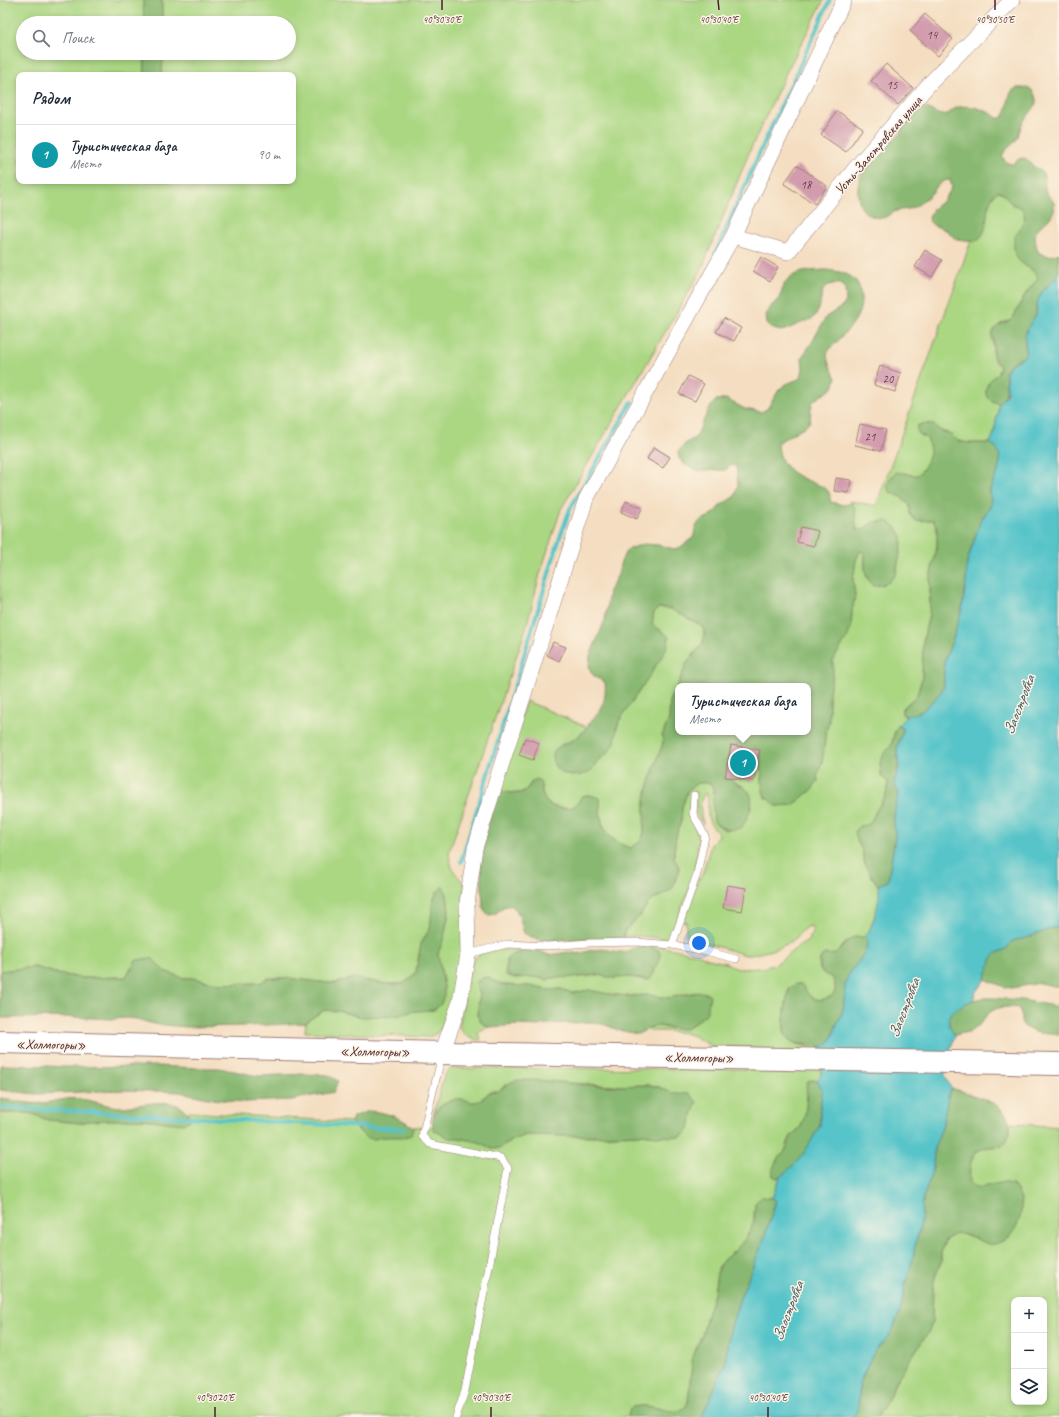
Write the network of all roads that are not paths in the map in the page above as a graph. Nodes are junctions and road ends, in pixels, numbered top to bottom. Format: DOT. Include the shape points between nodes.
graph roads {
  1 [pos="844,0"];
  2 [pos="1012,0"];
  3 [pos="733,236"];
  4 [pos="694,795"];
  5 [pos="672,945"];
  6 [pos="468,954"];
  7 [pos="736,959"];
  8 [pos="0,1042"];
  9 [pos="442,1053"];
  10 [pos="1059,1064"];
  11 [pos="456,1417"];
  1 -- 3 [label="street"];
  2 -- 3 [label="street, Усть-Заостровская улица" via="932,82 858,165 788,252"];
  3 -- 6 [label="street" via="586,499 475,848 467,903"];
  4 -- 5 [label="lane" via="693,814 705,836 697,874"];
  5 -- 6 [label="lane" via="637,942 548,946 507,944"];
  5 -- 7 [label="lane"];
  6 -- 9 [label="street" via="460,1002"];
  8 -- 9 [label="highway, «Холмогоры»"];
  9 -- 10 [label="highway, «Холмогоры»"];
  9 -- 11 [label="lane" via="422,1136 430,1144 501,1158 508,1168 465,1391"];
}
